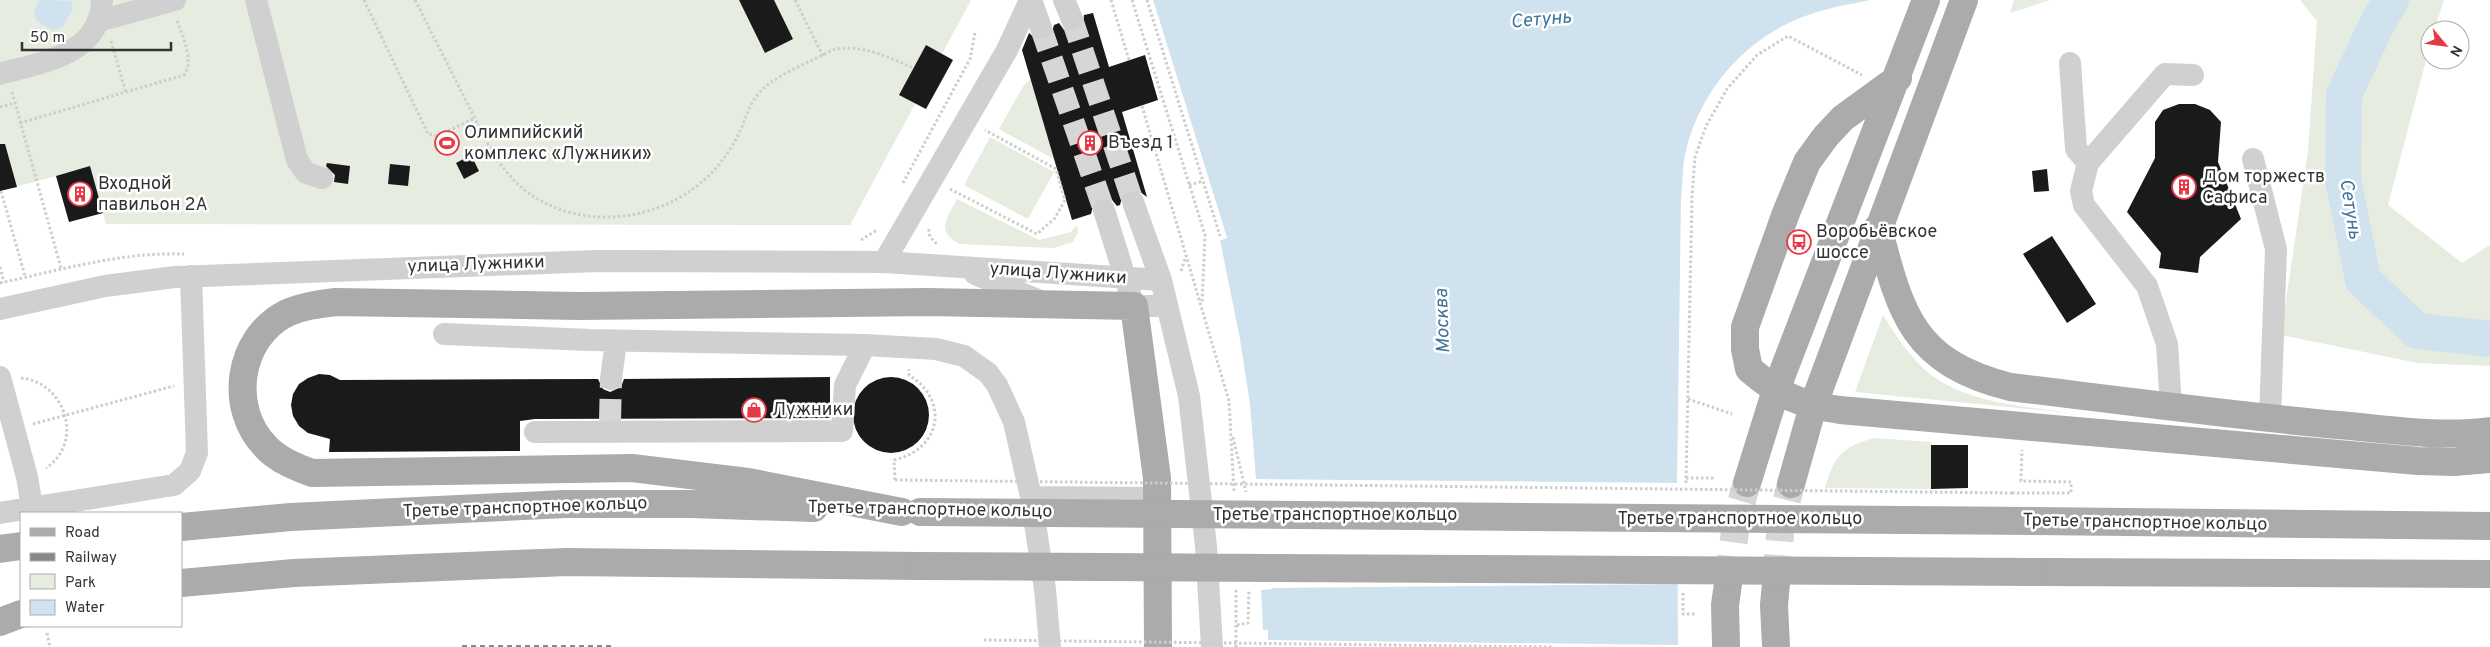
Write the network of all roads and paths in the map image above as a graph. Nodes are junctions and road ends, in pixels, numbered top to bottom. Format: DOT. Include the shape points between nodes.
graph roads {
  1 [pos="174,0"];
  2 [pos="256,0"];
  3 [pos="364,0"];
  4 [pos="416,0"];
  5 [pos="795,0"];
  6 [pos="1030,0"];
  7 [pos="1111,0"];
  8 [pos="1132,0"];
  9 [pos="1147,0"];
  10 [pos="1926,0"];
  11 [pos="1960,10"];
  12 [pos="102,13"];
  13 [pos="1041,28"];
  14 [pos="975,33"];
  15 [pos="823,56"];
  16 [pos="1129,60"];
  17 [pos="2070,63"];
  18 [pos="913,68"];
  19 [pos="1858,73"];
  20 [pos="0,74"];
  21 [pos="2193,75"];
  22 [pos="1898,78"];
  23 [pos="126,93"];
  24 [pos="1142,106"];
  25 [pos="0,107"];
  26 [pos="475,118"];
  27 [pos="20,123"];
  28 [pos="982,128"];
  29 [pos="2253,159"];
  30 [pos="2088,163"];
  31 [pos="322,178"];
  32 [pos="1203,181"];
  33 [pos="1189,185"];
  34 [pos="901,186"];
  35 [pos="950,189"];
  36 [pos="1,191"];
  37 [pos="1133,202"];
  38 [pos="1104,210"];
  39 [pos="880,225"];
  40 [pos="1878,227"];
  41 [pos="1220,236"];
  42 [pos="855,242"];
  43 [pos="187,254"];
  44 [pos="884,262"];
  45 [pos="956,266"];
  46 [pos="0,267"];
  47 [pos="60,268"];
  48 [pos="25,276"];
  49 [pos="190,276"];
  50 [pos="1124,278"];
  51 [pos="1161,280"];
  52 [pos="2,282"];
  53 [pos="1050,305"];
  54 [pos="1134,306"];
  55 [pos="1167,306"];
  56 [pos="1202,307"];
  57 [pos="0,309"];
  58 [pos="444,334"];
  59 [pos="616,341"];
  60 [pos="865,345"];
  61 [pos="909,375"];
  62 [pos="0,379"];
  63 [pos="611,379"];
  64 [pos="194,380"];
  65 [pos="1776,390"];
  66 [pos="1688,399"];
  67 [pos="1813,406"];
  68 [pos="2171,407"];
  69 [pos="1732,414"];
  70 [pos="66,415"];
  71 [pos="2270,418"];
  72 [pos="14,429"];
  73 [pos="2490,431"];
  74 [pos="535,432"];
  75 [pos="2022,443"];
  76 [pos="2490,459"];
  77 [pos="27,477"];
  78 [pos="1686,478"];
  79 [pos="1714,478"];
  80 [pos="1686,483"];
  81 [pos="1747,483"];
  82 [pos="1791,484"];
  83 [pos="1031,497"];
  84 [pos="1158,498"];
  85 [pos="1234,498"];
  86 [pos="32,511"];
  87 [pos="902,512"];
  88 [pos="0,513"];
  89 [pos="2490,526"];
  90 [pos="182,527"];
  91 [pos="20,546"];
  92 [pos="0,549"];
  93 [pos="2490,574"];
  94 [pos="182,583"];
  95 [pos="1684,584"];
  96 [pos="1236,588"];
  97 [pos="1726,594"];
  98 [pos="1775,594"];
  99 [pos="20,606"];
  100 [pos="1249,609"];
  101 [pos="0,610"];
  102 [pos="20,614"];
  103 [pos="1696,614"];
  104 [pos="0,622"];
  105 [pos="1237,625"];
  106 [pos="47,633"];
  107 [pos="984,640"];
  108 [pos="1726,645"];
  109 [pos="1776,646"];
  110 [pos="50,647"];
  111 [pos="1050,647"];
  112 [pos="1158,647"];
  113 [pos="1212,647"];
  114 [pos="1236,647"];
  115 [pos="1552,647"];
  1 -- 12 [label="street"];
  1 -- 23 [label="path" via="189,61 187,71 179,78"];
  2 -- 31 [label="street" via="297,160 306,173"];
  3 -- 26 [label="path" via="428,134 437,136"];
  4 -- 26 [label="path"];
  5 -- 15 [label="path"];
  6 -- 13 [label="street"];
  6 -- 44 [label="street" via="1007,50"];
  7 -- 16 [label="path"];
  8 -- 33 [label="path"];
  9 -- 32 [label="path"];
  10 -- 22 [label="main road"];
  11 -- 40 [label="main road"];
  12 -- 20 [label="street" via="82,45 65,56"];
  12 -- 23 [label="path"];
  14 -- 34 [label="path" via="970,59"];
  15 -- 18 [label="path" via="851,48 882,55"];
  15 -- 26 [label="path" via="764,88 754,100 727,154 699,184 668,204 629,216 583,215 566,212 538,200 520,187 502,167"];
  17 -- 30 [label="street" via="2076,149"];
  19 -- 66 [label="path" via="1788,36 1758,55 1745,69 1727,89 1706,126 1695,157 1692,197"];
  21 -- 30 [label="street" via="2165,74"];
  22 -- 65 [label="main road"];
  22 -- 65 [label="main road" via="1843,118 1826,136 1807,162 1786,213 1745,327 1749,369"];
  23 -- 27 [label="path"];
  24 -- 56 [label="path"];
  25 -- 27 [label="path" via="15,103"];
  27 -- 47 [label="path"];
  28 -- 35 [label="path" via="1056,169 1065,200 1055,218 1038,234"];
  29 -- 71 [label="street" via="2276,249"];
  30 -- 68 [label="street" via="2081,191 2084,205 2147,286 2167,344"];
  32 -- 33 [label="path"];
  32 -- 41 [label="path"];
  33 -- 56 [label="path" via="1205,235"];
  36 -- 48 [label="path"];
  37 -- 51 [label="street"];
  38 -- 50 [label="street"];
  39 -- 42 [label="path" via="868,237"];
  40 -- 67 [label="main road"];
  40 -- 68 [label="main road" via="1900,304 1937,356 1956,368 2010,387"];
  43 -- 47 [label="path" via="135,256"];
  44 -- 45 [label="street, улица Лужники"];
  44 -- 49 [label="street, улица Лужники" via="597,261"];
  45 -- 50 [label="street, улица Лужники"];
  45 -- 53 [label="street, улица Лужники"];
  46 -- 52 [label="path"];
  47 -- 48 [label="path"];
  48 -- 52 [label="path"];
  49 -- 57 [label="street, улица Лужники" via="105,286"];
  49 -- 64 [label="street"];
  50 -- 51 [label="street, улица Лужники"];
  50 -- 54 [label="street"];
  51 -- 55 [label="street"];
  53 -- 54 [label="main road"];
  53 -- 87 [label="main road" via="928,302 580,306 336,302 286,314 265,330 249,355 241,386 246,417 252,431 279,458 312,473 632,468 748,482"];
  54 -- 55 [label="street"];
  54 -- 84 [label="main road"];
  55 -- 113 [label="street" via="1189,396 1206,546"];
  56 -- 85 [label="path" via="1229,401"];
  58 -- 59 [label="street"];
  59 -- 60 [label="street"];
  59 -- 63 [label="street"];
  60 -- 74 [label="street" via="845,385 842,431 610,426"];
  60 -- 83 [label="street" via="951,351 988,373 1014,422"];
  61 -- 75 [label="path, bridge" via="930,395 935,408 935,423 921,448 894,460 896,480 2071,493 2072,482 2021,481"];
  62 -- 70 [label="path" via="38,382 53,393"];
  62 -- 72 [label="street"];
  64 -- 70 [label="path"];
  64 -- 86 [label="street" via="197,453 194,464 183,479 174,485"];
  65 -- 67 [label="main road"];
  65 -- 81 [label="main road"];
  66 -- 69 [label="path"];
  66 -- 78 [label="path"];
  67 -- 76 [label="main road" via="2418,461"];
  67 -- 82 [label="main road"];
  68 -- 71 [label="main road"];
  70 -- 72 [label="path"];
  70 -- 77 [label="path" via="66,437 58,457 39,473"];
  71 -- 73 [label="main road" via="2422,432"];
  72 -- 77 [label="street"];
  77 -- 86 [label="street"];
  78 -- 79 [label="path"];
  78 -- 80 [label="path"];
  83 -- 84 [label="street"];
  83 -- 111 [label="street"];
  84 -- 112 [label="main road"];
  86 -- 88 [label="street"];
  87 -- 89 [label="main road, Третье транспортное кольцо, bridge"];
  87 -- 90 [label="main road, Третье транспортное кольцо" via="691,504 566,504 291,517"];
  91 -- 92 [label="main road"];
  93 -- 94 [label="main road, bridge" via="567,562 294,573"];
  95 -- 103 [label="path" via="1683,614"];
  96 -- 105 [label="path"];
  97 -- 108 [label="main road"];
  98 -- 109 [label="main road"];
  99 -- 101 [label="main road"];
  100 -- 105 [label="path" via="1248,623"];
  102 -- 104 [label="main road"];
  105 -- 114 [label="path"];
  106 -- 110 [label="path"];
  107 -- 115 [label="path, bridge"];
}
